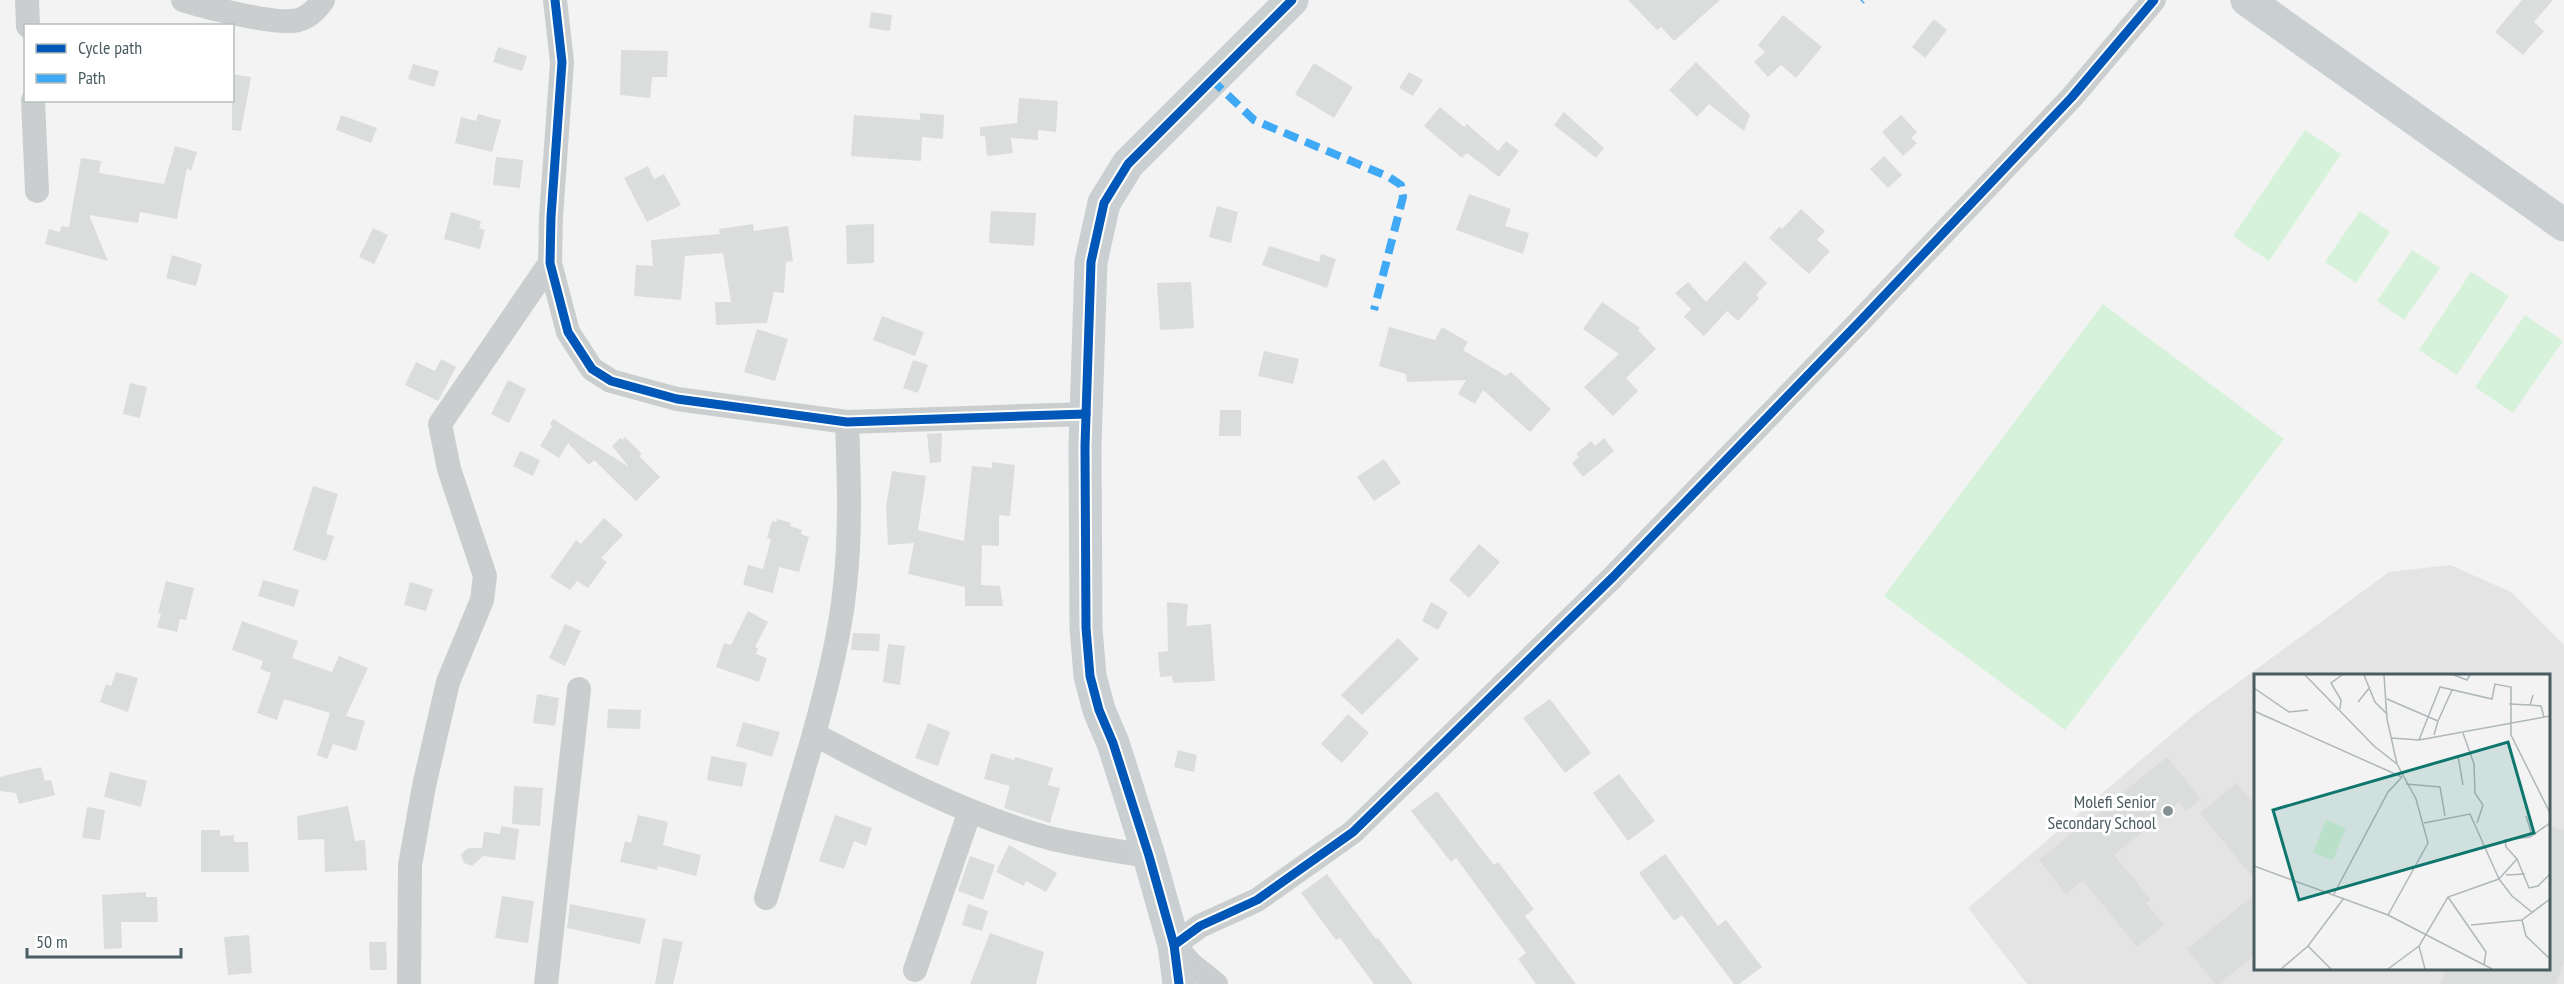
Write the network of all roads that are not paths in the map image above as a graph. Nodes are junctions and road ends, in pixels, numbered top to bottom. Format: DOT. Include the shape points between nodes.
graph roads {
  1 [pos="27,0"];
  2 [pos="183,0"];
  3 [pos="323,0"];
  4 [pos="555,0"];
  5 [pos="1292,0"];
  6 [pos="2154,0"];
  7 [pos="2247,0"];
  8 [pos="28,24"];
  9 [pos="33,102"];
  10 [pos="37,191"];
  11 [pos="2564,225"];
  12 [pos="550,263"];
  13 [pos="1086,414"];
  14 [pos="847,422"];
  15 [pos="579,689"];
  16 [pos="814,734"];
  17 [pos="970,811"];
  18 [pos="1149,856"];
  19 [pos="766,898"];
  20 [pos="1174,945"];
  21 [pos="915,970"];
  22 [pos="409,984"];
  23 [pos="546,984"];
  24 [pos="1179,984"];
  25 [pos="1216,984"];
  1 -- 8 [label="street"];
  2 -- 3 [label="street" via="269,20 297,21 317,10"];
  4 -- 12 [label="street" via="562,62"];
  5 -- 13 [label="street" via="1128,164 1104,203 1091,262"];
  6 -- 20 [label="street" via="2072,97 1861,320 1612,578 1353,832 1257,900 1200,926"];
  7 -- 11 [label="street"];
  9 -- 10 [label="street"];
  12 -- 14 [label="street" via="568,332 592,369 611,381 677,399"];
  12 -- 22 [label="street" via="440,424 449,469 485,576 482,600 448,682 424,786 410,865"];
  13 -- 14 [label="street"];
  13 -- 18 [label="street" via="1086,627 1090,676"];
  14 -- 16 [label="street" via="849,544 845,588"];
  15 -- 23 [label="street"];
  16 -- 17 [label="street"];
  16 -- 19 [label="street"];
  17 -- 18 [label="street" via="1049,837"];
  17 -- 21 [label="street"];
  18 -- 20 [label="street"];
  20 -- 24 [label="street"];
  20 -- 25 [label="street"];
}
